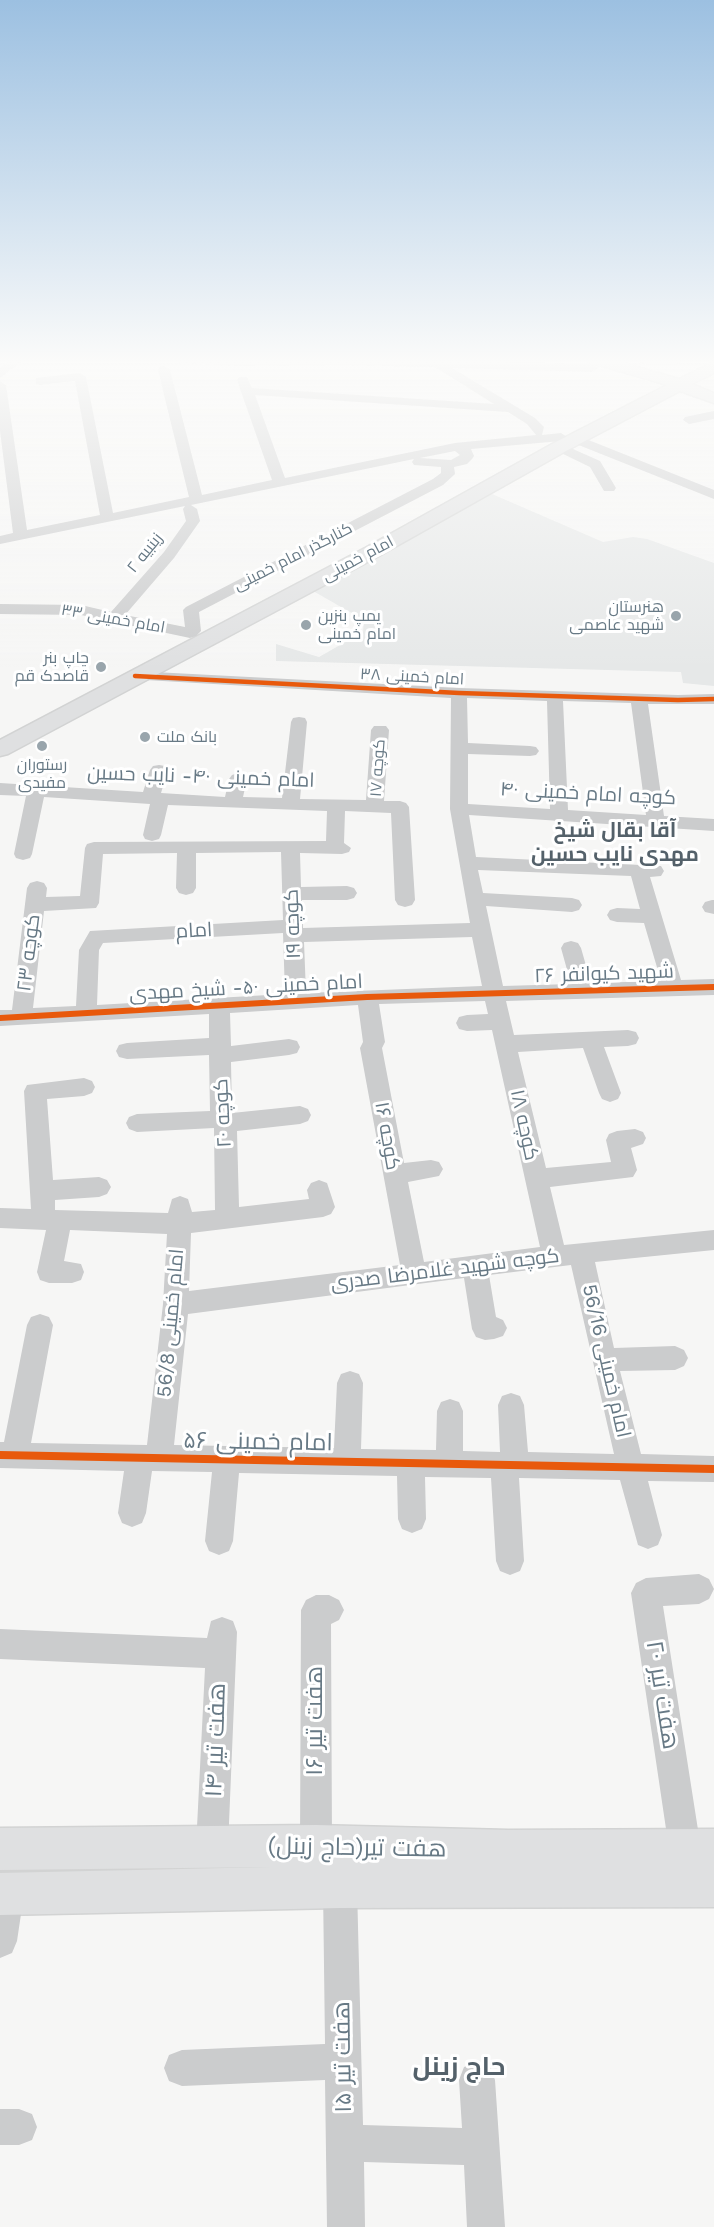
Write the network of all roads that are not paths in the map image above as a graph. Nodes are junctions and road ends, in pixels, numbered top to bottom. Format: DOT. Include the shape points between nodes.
graph roads {
  1 [pos="11,463"];
  2 [pos="97,463"];
  3 [pos="184,463"];
  4 [pos="273,463"];
  5 [pos="373,463"];
  6 [pos="452,463"];
  7 [pos="513,463"];
  8 [pos="519,463"];
  9 [pos="593,463"];
  10 [pos="623,463"];
  11 [pos="447,464"];
  12 [pos="279,481"];
  13 [pos="609,488"];
  14 [pos="713,494"];
  15 [pos="193,504"];
  16 [pos="107,517"];
  17 [pos="21,536"];
  18 [pos="0,540"];
  19 [pos="0,549"];
  20 [pos="0,609"];
  21 [pos="191,610"];
  22 [pos="116,616"];
  23 [pos="161,626"];
  24 [pos="192,632"];
  25 [pos="135,676"];
  26 [pos="337,686"];
  27 [pos="459,693"];
  28 [pos="555,697"];
  29 [pos="639,699"];
  30 [pos="714,699"];
  31 [pos="333,706"];
  32 [pos="299,722"];
  33 [pos="380,730"];
  34 [pos="0,732"];
  35 [pos="0,748"];
  36 [pos="459,748"];
  37 [pos="530,751"];
  38 [pos="159,770"];
  39 [pos="238,778"];
  40 [pos="0,789"];
  41 [pos="36,792"];
  42 [pos="155,799"];
  43 [pos="233,803"];
  44 [pos="290,804"];
  45 [pos="336,805"];
  46 [pos="375,806"];
  47 [pos="459,809"];
  48 [pos="559,815"];
  49 [pos="656,820"];
  50 [pos="714,825"];
  51 [pos="74,845"];
  52 [pos="290,846"];
  53 [pos="188,847"];
  54 [pos="94,848"];
  55 [pos="156,849"];
  56 [pos="23,854"];
  57 [pos="467,863"];
  58 [pos="186,888"];
  59 [pos="347,893"];
  60 [pos="291,894"];
  61 [pos="474,899"];
  62 [pos="405,900"];
  63 [pos="572,905"];
  64 [pos="617,915"];
  65 [pos="651,916"];
  66 [pos="481,930"];
  67 [pos="292,931"];
  68 [pos="571,948"];
  69 [pos="714,987"];
  70 [pos="673,988"];
  71 [pos="583,991"];
  72 [pos="494,994"];
  73 [pos="367,997"];
  74 [pos="296,1001"];
  75 [pos="219,1005"];
  76 [pos="86,1014"];
  77 [pos="0,1018"];
  78 [pos="21,1018"];
  79 [pos="467,1023"];
  80 [pos="503,1033"];
  81 [pos="627,1038"];
  82 [pos="591,1040"];
  83 [pos="289,1047"];
  84 [pos="220,1050"];
  85 [pos="127,1051"];
  86 [pos="84,1087"];
  87 [pos="610,1093"];
  88 [pos="300,1115"];
  89 [pos="223,1121"];
  90 [pos="137,1123"];
  91 [pos="635,1138"];
  92 [pos="431,1169"];
  93 [pos="394,1174"];
  94 [pos="535,1179"];
  95 [pos="99,1186"];
  96 [pos="319,1190"];
  97 [pos="42,1191"];
  98 [pos="179,1215"];
  99 [pos="0,1218"];
  100 [pos="52,1219"];
  101 [pos="226,1220"];
  102 [pos="714,1240"];
  103 [pos="581,1254"];
  104 [pos="554,1256"];
  105 [pos="475,1266"];
  106 [pos="72,1272"];
  107 [pos="414,1274"];
  108 [pos="176,1304"];
  109 [pos="40,1325"];
  110 [pos="494,1328"];
  111 [pos="675,1358"];
  112 [pos="604,1360"];
  113 [pos="350,1383"];
  114 [pos="511,1405"];
  115 [pos="450,1411"];
  116 [pos="7,1455"];
  117 [pos="150,1458"];
  118 [pos="227,1459"];
  119 [pos="347,1462"];
  120 [pos="411,1464"];
  121 [pos="449,1464"];
  122 [pos="510,1465"];
  123 [pos="632,1468"];
  124 [pos="714,1469"];
  125 [pos="132,1513"];
  126 [pos="412,1519"];
  127 [pos="648,1534"];
  128 [pos="219,1541"];
  129 [pos="510,1561"];
  130 [pos="699,1589"];
  131 [pos="329,1610"];
  132 [pos="0,1644"];
  133 [pos="316,1846"];
  134 [pos="212,1847"];
  135 [pos="0,1849"];
  136 [pos="699,1850"];
  137 [pos="714,1886"];
  138 [pos="340,1887"];
  139 [pos="3,1894"];
  140 [pos="0,1941"];
  141 [pos="344,2061"];
  142 [pos="182,2068"];
  143 [pos="477,2080"];
  144 [pos="345,2143"];
  145 [pos="480,2147"];
  146 [pos="346,2227"];
  147 [pos="486,2227"];
  1 -- 17 [label="street"];
  2 -- 16 [label="street"];
  3 -- 15 [label="street"];
  4 -- 12 [label="street"];
  5 -- 12 [label="street"];
  6 -- 11 [label="street"];
  7 -- 24 [label="main road, امام خمینی"];
  8 -- 25 [label="main road, امام خمینی" via="372,552"];
  9 -- 13 [label="street"];
  10 -- 14 [label="street"];
  11 -- 15 [label="street" via="410,463"];
  11 -- 21 [label="street, کنارگذر امام خمینی" via="448,474 438,482"];
  12 -- 15 [label="street"];
  15 -- 16 [label="street"];
  15 -- 19 [label="street"];
  15 -- 22 [label="street, زینبیه ۲" via="193,521"];
  16 -- 17 [label="street"];
  17 -- 18 [label="street"];
  20 -- 22 [label="street, امام خمینی ۳۳" via="65,608"];
  21 -- 23 [label="street, کنارگذر امام خمینی"];
  21 -- 24 [label="street"];
  22 -- 23 [label="street, امام خمینی ۳۳"];
  23 -- 24 [label="street, امام خمینی ۳۳"];
  24 -- 34 [label="main road, امام خمینی"];
  25 -- 26 [label="street, امام خمینی ۳۸"];
  25 -- 35 [label="main road, امام خمینی"];
  26 -- 27 [label="street, امام خمینی ۳۸"];
  26 -- 31 [label="street"];
  27 -- 28 [label="street, امام خمینی ۳۸"];
  27 -- 36 [label="street"];
  28 -- 29 [label="street, امام خمینی ۳۸"];
  28 -- 48 [label="street"];
  29 -- 30 [label="street, امام خمینی ۳۸" via="689,706"];
  29 -- 49 [label="street"];
  32 -- 44 [label="street"];
  33 -- 46 [label="street, کوچه ۱۷"];
  36 -- 37 [label="street"];
  36 -- 47 [label="street, کوچه ۱۸"];
  38 -- 42 [label="street"];
  39 -- 43 [label="street"];
  40 -- 41 [label="street, امام خمینی ۴۰- نایب حسین"];
  41 -- 42 [label="street, امام خمینی ۴۰- نایب حسین"];
  41 -- 56 [label="street"];
  42 -- 43 [label="street, امام خمینی ۴۰- نایب حسین"];
  42 -- 55 [label="street"];
  43 -- 44 [label="street, امام خمینی ۴۰- نایب حسین"];
  44 -- 45 [label="street, امام خمینی ۴۰- نایب حسین"];
  45 -- 46 [label="street, امام خمینی ۴۰- نایب حسین"];
  45 -- 52 [label="street" via="338,848"];
  46 -- 62 [label="street, امام خمینی ۴۰- نایب حسین" via="400,807"];
  47 -- 48 [label="street, کوچه امام خمینی ۴۰" via="518,818"];
  47 -- 57 [label="street, کوچه ۱۸"];
  48 -- 49 [label="street, کوچه امام خمینی ۴۰"];
  49 -- 50 [label="street, کوچه امام خمینی ۴۰"];
  51 -- 54 [label="street" via="94,844"];
  52 -- 53 [label="street"];
  52 -- 60 [label="street, کوچه ۱۹"];
  53 -- 55 [label="street"];
  53 -- 58 [label="street"];
  54 -- 55 [label="street"];
  54 -- 78 [label="street, کوچه ۲۳" via="89,903 36,896"];
  57 -- 61 [label="street, کوچه ۱۸"];
  57 -- 65 [label="street" via="646,871"];
  59 -- 60 [label="street"];
  60 -- 67 [label="street, کوچه ۱۹"];
  61 -- 63 [label="street"];
  61 -- 66 [label="street, کوچه ۱۸"];
  64 -- 65 [label="street"];
  65 -- 70 [label="street"];
  66 -- 67 [label="street, امام"];
  66 -- 72 [label="street, کوچه ۱۸"];
  67 -- 74 [label="street, کوچه ۱۹"];
  67 -- 76 [label="street, امام" via="149,925 97,936 89,950"];
  68 -- 71 [label="street"];
  69 -- 70 [label="street, شهید کیوانفر ۲۶"];
  70 -- 71 [label="street, شهید کیوانفر ۲۶"];
  71 -- 72 [label="street, شهید کیوانفر ۲۶"];
  72 -- 73 [label="street, امام خمینی ۵۰- شیخ مهدی"];
  72 -- 80 [label="street, کوچه ۱۸"];
  73 -- 74 [label="street, امام خمینی ۵۰- شیخ مهدی"];
  73 -- 93 [label="street, کوچه ۱۶" via="374,1042 371,1048"];
  74 -- 75 [label="street, امام خمینی ۵۰- شیخ مهدی"];
  75 -- 76 [label="street, امام خمینی ۵۰- شیخ مهدی"];
  75 -- 84 [label="street, کوچه ۲۰"];
  76 -- 78 [label="street, امام خمینی ۵۰- شیخ مهدی"];
  77 -- 78 [label="street, امام خمینی ۵۰- شیخ مهدی"];
  79 -- 80 [label="street"];
  80 -- 82 [label="street"];
  80 -- 94 [label="street, کوچه ۱۸"];
  81 -- 82 [label="street"];
  82 -- 87 [label="street"];
  83 -- 84 [label="street"];
  84 -- 85 [label="street"];
  84 -- 89 [label="street, کوچه ۲۰"];
  86 -- 97 [label="street" via="34,1091"];
  88 -- 89 [label="street"];
  89 -- 90 [label="street"];
  89 -- 101 [label="street, کوچه ۲۰"];
  91 -- 94 [label="street" via="617,1140 626,1170"];
  92 -- 93 [label="street"];
  93 -- 107 [label="street, کوچه ۱۶"];
  94 -- 104 [label="street, کوچه ۱۸"];
  95 -- 97 [label="street"];
  96 -- 101 [label="street" via="323,1207"];
  97 -- 100 [label="street"];
  98 -- 100 [label="street"];
  98 -- 101 [label="street"];
  98 -- 108 [label="street, امام خمینی 56/8"];
  99 -- 100 [label="street"];
  100 -- 106 [label="street" via="49,1272"];
  102 -- 103 [label="street, کوچه شهید غلامرضا صدری"];
  103 -- 104 [label="street, کوچه شهید غلامرضا صدری"];
  103 -- 112 [label="street, امام خمینی 56/16"];
  104 -- 105 [label="street, کوچه شهید غلامرضا صدری"];
  105 -- 107 [label="street, کوچه شهید غلامرضا صدری"];
  105 -- 110 [label="street" via="485,1329"];
  107 -- 108 [label="street, کوچه شهید غلامرضا صدری"];
  108 -- 117 [label="street, امام خمینی 56/8"];
  109 -- 116 [label="street"];
  111 -- 112 [label="street"];
  112 -- 123 [label="street, امام خمینی 56/16"];
  113 -- 119 [label="street"];
  114 -- 122 [label="street"];
  115 -- 121 [label="street"];
  116 -- 117 [label="street, امام خمینی ۵۶"];
  117 -- 118 [label="street, امام خمینی ۵۶"];
  117 -- 125 [label="street, امام خمینی 56/8"];
  118 -- 119 [label="street, امام خمینی ۵۶"];
  118 -- 128 [label="street"];
  119 -- 120 [label="street, امام خمینی ۵۶"];
  120 -- 121 [label="street, امام خمینی ۵۶"];
  120 -- 126 [label="street"];
  121 -- 122 [label="street, امام خمینی ۵۶"];
  122 -- 123 [label="street, امام خمینی ۵۶"];
  122 -- 129 [label="street"];
  123 -- 124 [label="street, امام خمینی ۵۶"];
  123 -- 127 [label="street, امام خمینی 56/16"];
  130 -- 136 [label="street, هفت تیر ۲۰" via="646,1593"];
  131 -- 133 [label="street, هفت تیر ۱۶" via="316,1610"];
  132 -- 134 [label="street, هفت تیر ۱۴" via="104,1647 220,1643"];
  133 -- 134 [label="main road, هفت تیر(حاج زینل)"];
  133 -- 136 [label="main road, هفت تیر(حاج زینل)"];
  134 -- 135 [label="main road, هفت تیر(حاج زینل)"];
  137 -- 138 [label="main road, هفت تیر(حاج زینل)"];
  138 -- 139 [label="main road, هفت تیر(حاج زینل)"];
  138 -- 141 [label="street, هفت تیر ۱۵"];
  139 -- 140 [label="street"];
  141 -- 142 [label="street"];
  141 -- 144 [label="street, هفت تیر ۱۵"];
  143 -- 145 [label="street"];
  144 -- 145 [label="street"];
  144 -- 146 [label="street, هفت تیر ۱۵"];
  145 -- 147 [label="street"];
}
